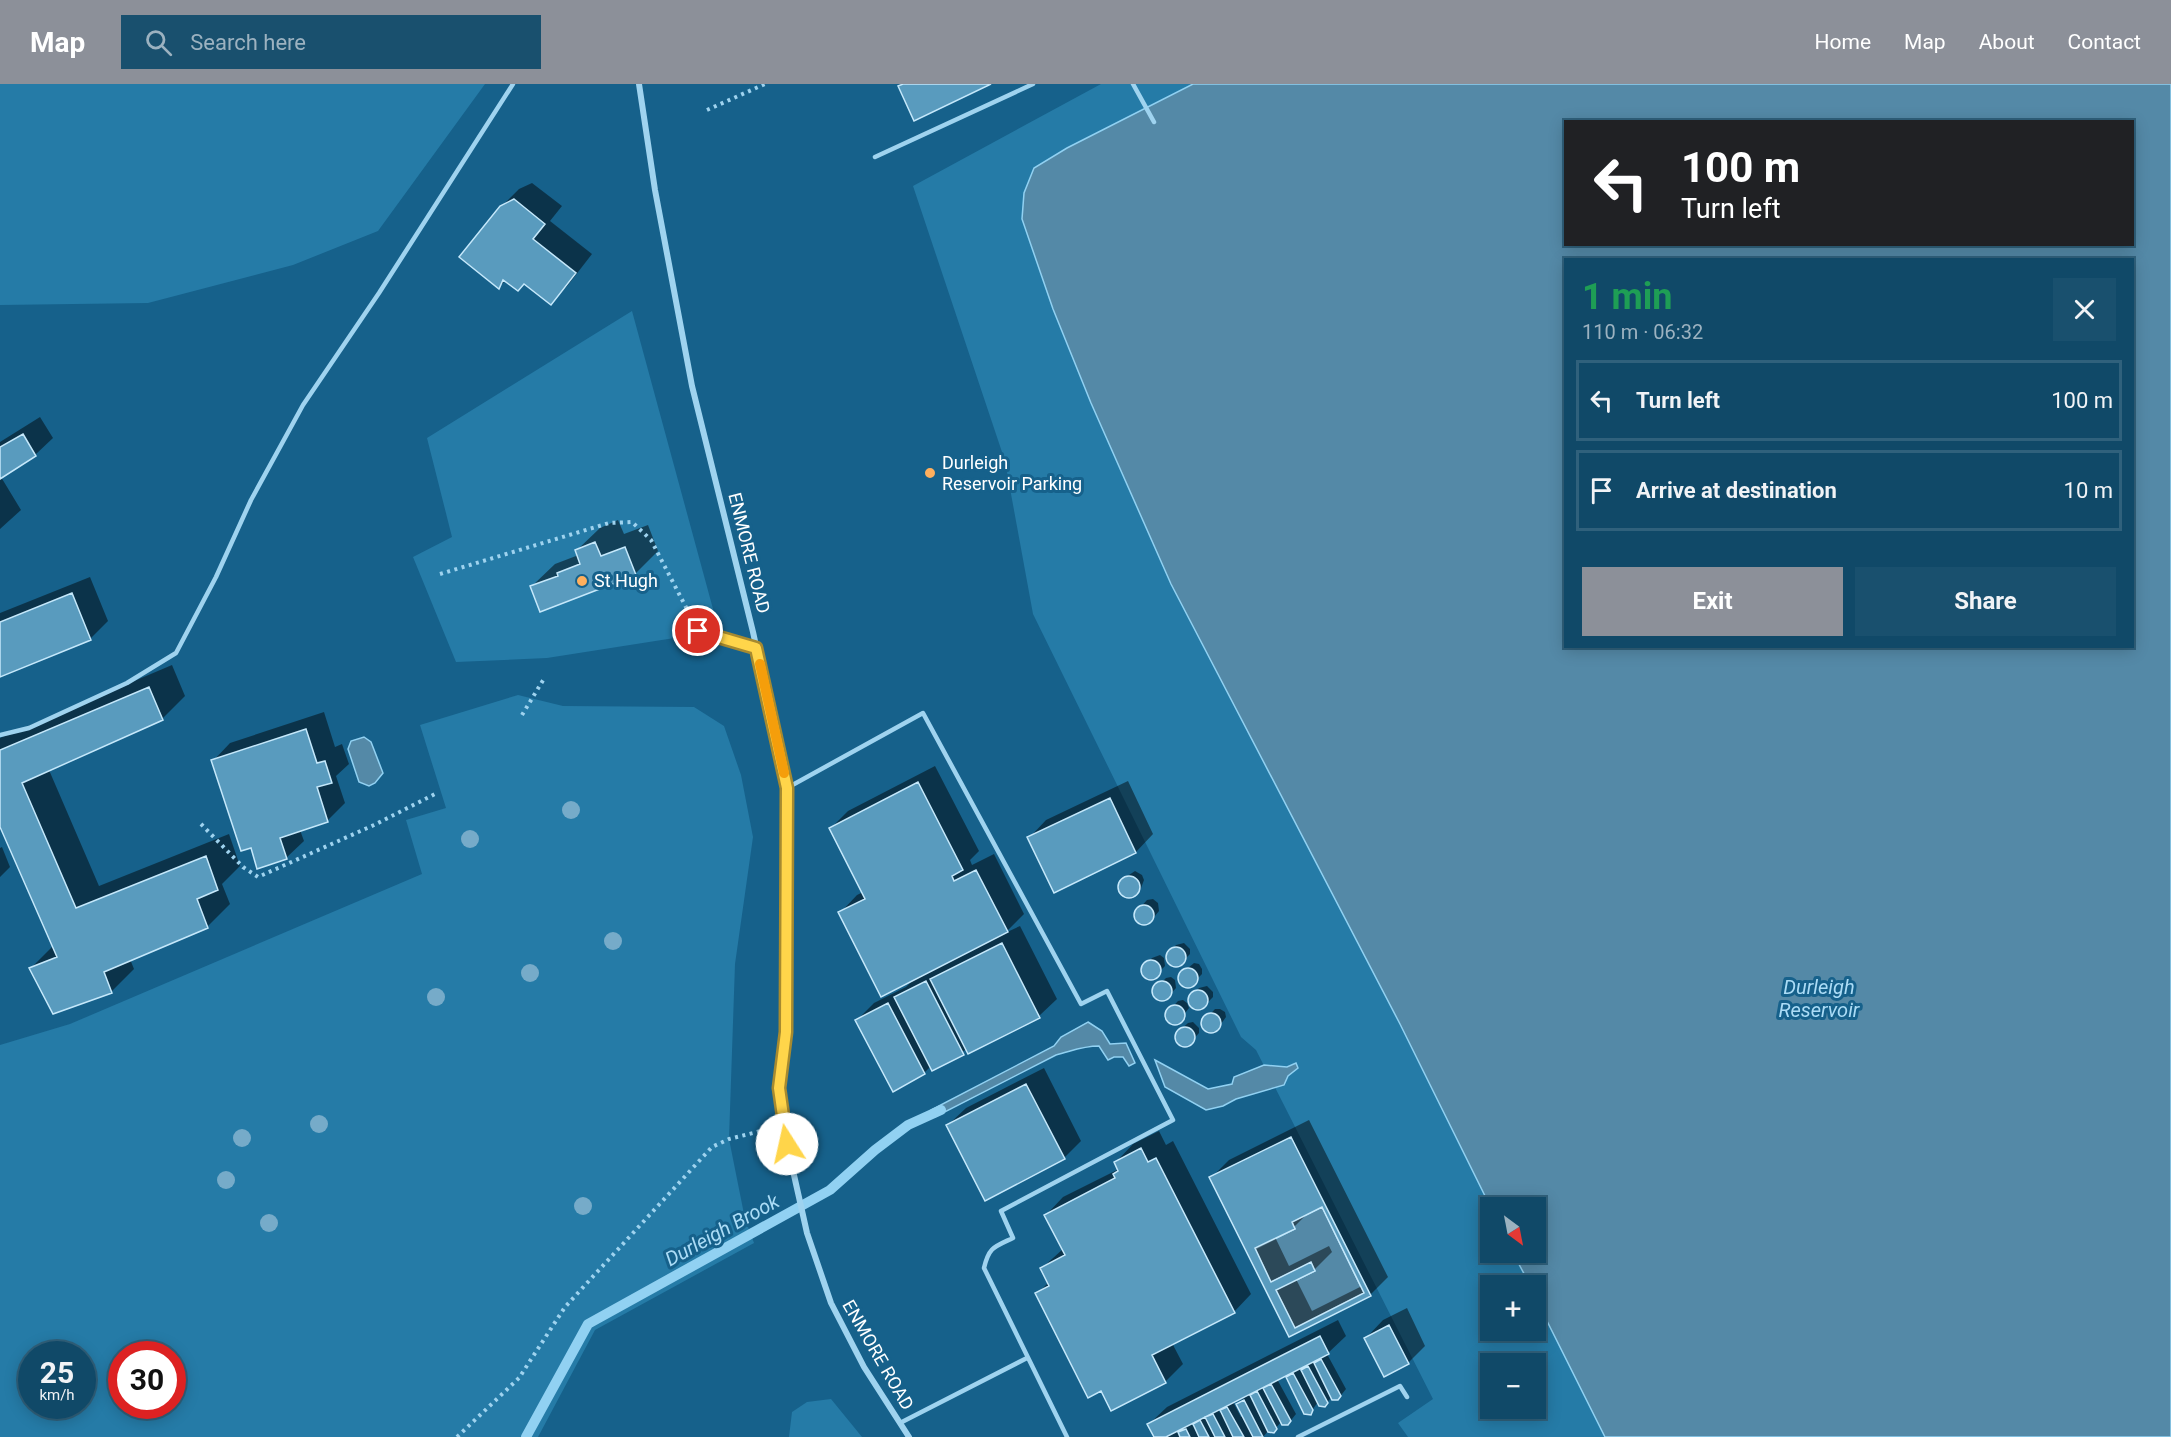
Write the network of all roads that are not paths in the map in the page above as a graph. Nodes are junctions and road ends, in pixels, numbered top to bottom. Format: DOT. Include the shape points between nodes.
graph roads {
  1 [pos="513,84"];
  2 [pos="639,84"];
  3 [pos="1033,84"];
  4 [pos="1133,84"];
  5 [pos="1154,122"];
  6 [pos="875,158"];
  7 [pos="698,631"];
  8 [pos="756,648"];
  9 [pos="0,735"];
  10 [pos="787,788"];
  11 [pos="1027,1358"];
  12 [pos="1407,1397"];
  13 [pos="900,1423"];
  14 [pos="909,1437"];
  15 [pos="1067,1437"];
  16 [pos="1299,1437"];
  1 -- 9 [label="lane" via="303,405 176,653 127,683 29,728"];
  2 -- 8 [label="street, ENMORE ROAD" via="692,386"];
  3 -- 6 [label="lane"];
  4 -- 5 [label="lane"];
  7 -- 8 [label="lane"];
  8 -- 10 [label="street, ENMORE ROAD"];
  10 -- 11 [label="lane" via="923,713 1081,1004 1107,991 1173,1120 1001,1211 1013,1238 988,1253 984,1268"];
  10 -- 13 [label="street, ENMORE ROAD" via="786,1032 779,1088 783,1126 807,1233 831,1303 864,1367"];
  11 -- 13 [label="lane"];
  11 -- 15 [label="lane"];
  12 -- 16 [label="lane" via="1400,1386"];
  13 -- 14 [label="street, ENMORE ROAD"];
}
